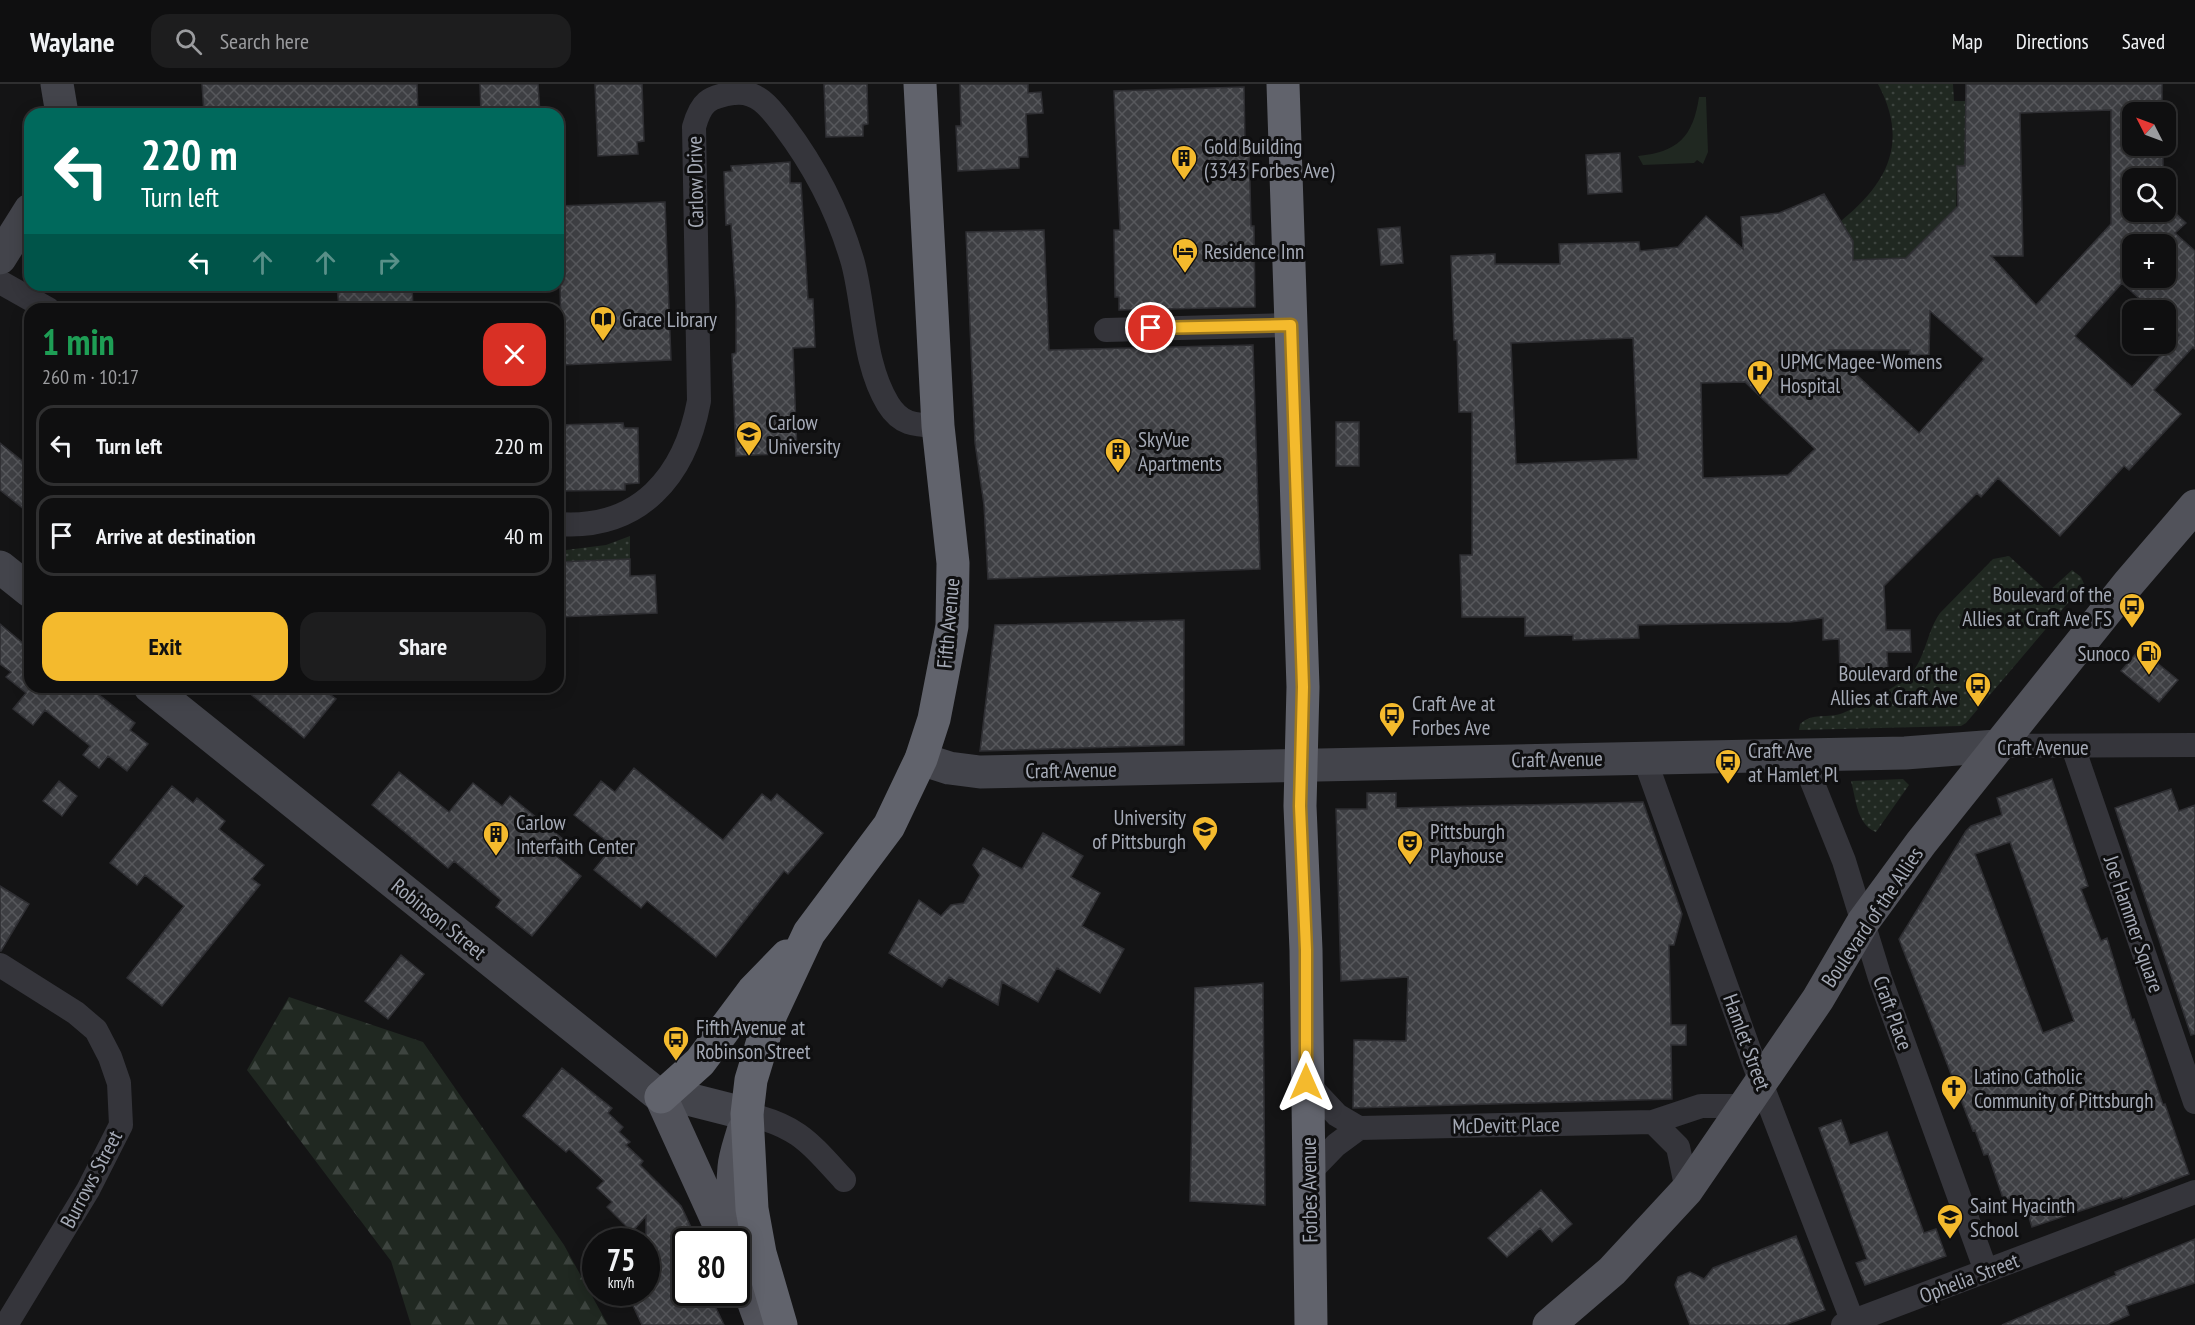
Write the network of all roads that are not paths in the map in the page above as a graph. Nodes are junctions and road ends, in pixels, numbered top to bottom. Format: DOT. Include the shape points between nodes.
graph roads {
  1 [pos="57,84"];
  2 [pos="920,84"];
  3 [pos="1283,84"];
  4 [pos="61,108"];
  5 [pos="24,220"];
  6 [pos="0,258"];
  7 [pos="0,282"];
  8 [pos="37,303"];
  9 [pos="1291,325"];
  10 [pos="1106,330"];
  11 [pos="938,426"];
  12 [pos="2195,506"];
  13 [pos="564,524"];
  14 [pos="0,567"];
  15 [pos="24,586"];
  16 [pos="157,693"];
  17 [pos="2195,745"];
  18 [pos="1997,746"];
  19 [pos="2073,747"];
  20 [pos="1801,754"];
  21 [pos="1644,757"];
  22 [pos="921,759"];
  23 [pos="1300,765"];
  24 [pos="1863,922"];
  25 [pos="809,933"];
  26 [pos="0,965"];
  27 [pos="1306,1082"];
  28 [pos="1754,1095"];
  29 [pos="661,1096"];
  30 [pos="2195,1102"];
  31 [pos="747,1114"];
  32 [pos="1653,1122"];
  33 [pos="1359,1128"];
  34 [pos="1309,1173"];
  35 [pos="844,1180"];
  36 [pos="1687,1190"];
  37 [pos="2195,1192"];
  38 [pos="721,1228"];
  39 [pos="737,1228"];
  40 [pos="1986,1271"];
  41 [pos="750,1292"];
  42 [pos="1850,1324"];
  43 [pos="6,1325"];
  44 [pos="762,1325"];
  45 [pos="781,1325"];
  46 [pos="1311,1325"];
  47 [pos="1549,1325"];
  1 -- 4 [label="street"];
  2 -- 11 [label="highway, Fifth Avenue"];
  3 -- 9 [label="highway, Forbes Avenue"];
  5 -- 6 [label="street"];
  7 -- 8 [label="street"];
  9 -- 10 [label="street"];
  9 -- 23 [label="highway, Forbes Avenue" via="1303,687"];
  11 -- 13 [label="street, Carlow Drive" via="899,420 887,402 872,365 853,264 842,231 822,184 789,133 762,99 743,92 716,96 700,108 694,127 699,380 695,424 661,488 634,510 590,523"];
  11 -- 22 [label="highway, Fifth Avenue" via="953,597 945,668"];
  12 -- 18 [label="main road, Boulevard of the Allies"];
  14 -- 15 [label="street"];
  16 -- 29 [label="street, Robinson Street"];
  17 -- 19 [label="street, Craft Avenue"];
  18 -- 19 [label="street, Craft Avenue"];
  18 -- 20 [label="street, Craft Avenue" via="1905,753"];
  18 -- 24 [label="main road, Boulevard of the Allies"];
  19 -- 30 [label="street, Joe Hammer Square"];
  20 -- 21 [label="street, Craft Avenue"];
  20 -- 24 [label="street, Craft Place" via="1844,861"];
  21 -- 23 [label="street, Craft Avenue"];
  21 -- 28 [label="street, Hamlet Street"];
  22 -- 23 [label="street, Craft Avenue" via="980,772"];
  22 -- 25 [label="highway, Fifth Avenue" via="889,826"];
  23 -- 27 [label="highway, Forbes Avenue"];
  24 -- 28 [label="main road, Boulevard of the Allies"];
  24 -- 40 [label="street, Craft Place"];
  25 -- 29 [label="highway" via="753,991 700,1062"];
  25 -- 31 [label="highway, Fifth Avenue" via="771,1014 753,1071"];
  26 -- 43 [label="street, Burrows Street" via="96,1030 119,1083 121,1125 88,1190"];
  27 -- 33 [label="street" via="1337,1115"];
  27 -- 34 [label="highway, Forbes Avenue"];
  28 -- 32 [label="street, McDevitt Place" via="1701,1106"];
  28 -- 36 [label="main road, Boulevard of the Allies"];
  28 -- 42 [label="street, Hamlet Street"];
  29 -- 31 [label="street"];
  29 -- 38 [label="main road"];
  31 -- 35 [label="street" via="789,1127"];
  31 -- 39 [label="main road, Fifth Avenue" via="734,1166"];
  31 -- 45 [label="highway, Fifth Avenue" via="754,1220"];
  32 -- 33 [label="street, McDevitt Place"];
  32 -- 36 [label="street" via="1678,1146"];
  33 -- 34 [label="street"];
  34 -- 46 [label="highway, Forbes Avenue"];
  36 -- 47 [label="main road, Boulevard of the Allies" via="1612,1271"];
  37 -- 40 [label="street, Ophelia Street"];
  40 -- 42 [label="street, Ophelia Street"];
  41 -- 44 [label="main road, Fifth Avenue"];
}
